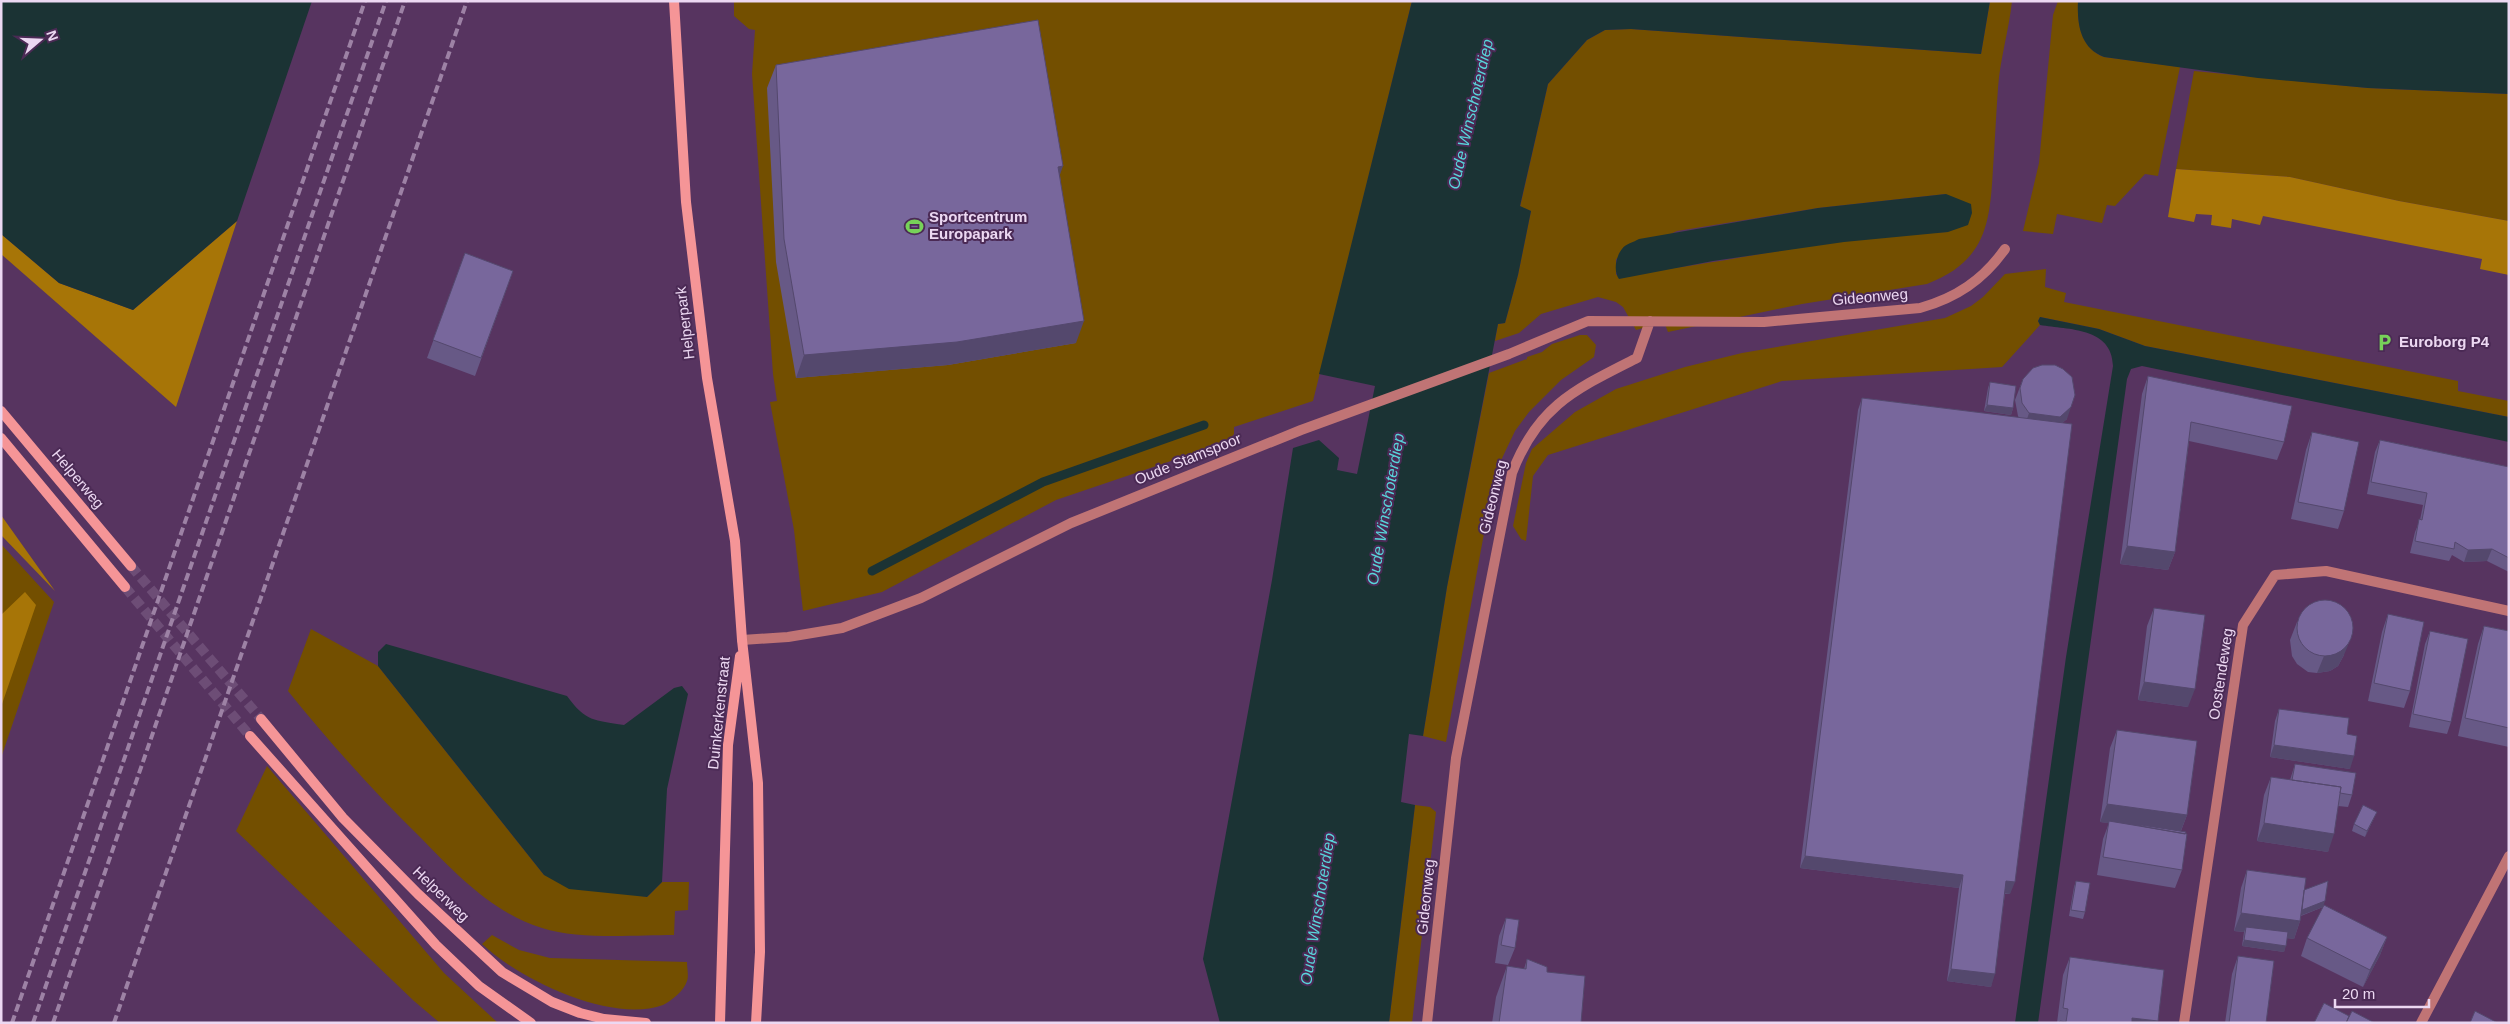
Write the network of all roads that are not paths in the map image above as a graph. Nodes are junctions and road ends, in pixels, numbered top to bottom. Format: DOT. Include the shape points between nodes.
graph roads {
  1 [pos="674,1"];
  2 [pos="2005,249"];
  3 [pos="1650,321"];
  4 [pos="1,411"];
  5 [pos="1,438"];
  6 [pos="132,566"];
  7 [pos="125,587"];
  8 [pos="2509,611"];
  9 [pos="742,640"];
  10 [pos="261,719"];
  11 [pos="250,736"];
  12 [pos="2509,856"];
  13 [pos="531,1023"];
  14 [pos="646,1023"];
  15 [pos="720,1023"];
  16 [pos="756,1023"];
  17 [pos="1427,1023"];
  18 [pos="2184,1023"];
  19 [pos="2422,1023"];
  1 -- 9 [label="main road, Helperpark" via="686,202 707,378 735,541"];
  2 -- 3 [label="street, Gideonweg" via="1994,264 1967,288 1936,304 1920,308 1764,322"];
  3 -- 9 [label="street, Oude Stamspoor" via="1588,321 1509,354 1301,430 1070,523 921,598 842,628"];
  3 -- 17 [label="street, Gideonweg" via="1637,358 1561,400 1531,433 1512,473 1456,758"];
  4 -- 6 [label="main road, Helperweg"];
  5 -- 7 [label="main road"];
  8 -- 18 [label="street, Oostendeweg" via="2326,572 2275,575 2243,625"];
  9 -- 15 [label="main road, Duinkerkenstraat" via="728,745"];
  9 -- 16 [label="main road, Duinkerkenstraat" via="758,782 760,942"];
  10 -- 14 [label="main road, Helperweg" via="343,818 502,972 552,1002 580,1012 604,1019"];
  11 -- 13 [label="main road" via="436,945 479,986"];
  12 -- 19 [label="street"];
}
